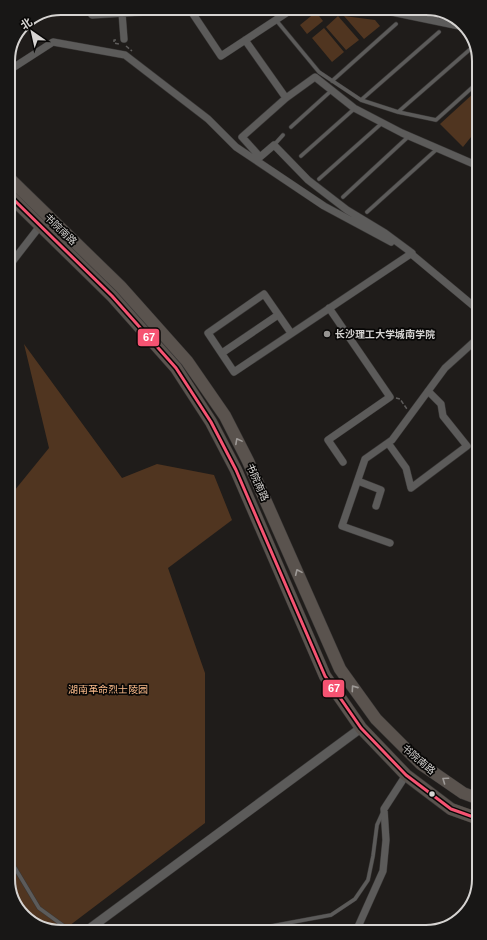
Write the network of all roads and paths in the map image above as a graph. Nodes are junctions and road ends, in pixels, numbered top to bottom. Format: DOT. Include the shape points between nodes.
graph roads {
  1 [pos="122,15"];
  2 [pos="194,15"];
  3 [pos="284,15"];
  4 [pos="416,15"];
  5 [pos="437,16"];
  6 [pos="276,20"];
  7 [pos="433,20"];
  8 [pos="396,24"];
  9 [pos="454,25"];
  10 [pos="439,32"];
  11 [pos="124,39"];
  12 [pos="245,40"];
  13 [pos="470,49"];
  14 [pos="15,66"];
  15 [pos="332,80"];
  16 [pos="472,88"];
  17 [pos="332,90"];
  18 [pos="286,98"];
  19 [pos="361,100"];
  20 [pos="354,108"];
  21 [pos="398,112"];
  22 [pos="382,123"];
  23 [pos="291,127"];
  24 [pos="283,135"];
  25 [pos="409,136"];
  26 [pos="274,145"];
  27 [pos="437,149"];
  28 [pos="302,156"];
  29 [pos="472,163"];
  30 [pos="319,179"];
  31 [pos="15,184"];
  32 [pos="343,196"];
  33 [pos="15,201"];
  34 [pos="367,212"];
  35 [pos="40,226"];
  36 [pos="412,253"];
  37 [pos="15,258"];
  38 [pos="472,305"];
  39 [pos="329,308"];
  40 [pos="278,315"];
  41 [pos="291,333"];
  42 [pos="472,344"];
  43 [pos="222,353"];
  44 [pos="428,391"];
  45 [pos="390,397"];
  46 [pos="410,414"];
  47 [pos="388,443"];
  48 [pos="343,462"];
  49 [pos="358,481"];
  50 [pos="376,506"];
  51 [pos="390,543"];
  52 [pos="361,728"];
  53 [pos="406,775"];
  54 [pos="472,796"];
  55 [pos="384,809"];
  56 [pos="472,817"];
  57 [pos="15,868"];
  58 [pos="62,925"];
  59 [pos="94,925"];
  60 [pos="277,925"];
  61 [pos="359,925"];
  1 -- 11 [label="street"];
  2 -- 12 [label="street" via="221,56"];
  3 -- 6 [label="street"];
  4 -- 7 [label="street"];
  5 -- 7 [label="lane"];
  6 -- 12 [label="street"];
  6 -- 15 [label="lane" via="319,72"];
  7 -- 9 [label="street"];
  8 -- 15 [label="lane"];
  10 -- 19 [label="lane"];
  12 -- 18 [label="street"];
  13 -- 21 [label="lane"];
  14 -- 36 [label="street" via="53,42 125,55 208,119 236,147 324,206"];
  15 -- 19 [label="lane"];
  16 -- 21 [label="lane" via="436,120"];
  17 -- 18 [label="street" via="315,77"];
  17 -- 20 [label="street"];
  17 -- 23 [label="lane"];
  18 -- 26 [label="street" via="242,137 260,157"];
  19 -- 21 [label="lane"];
  20 -- 22 [label="street"];
  20 -- 28 [label="lane"];
  22 -- 25 [label="street"];
  22 -- 30 [label="lane"];
  24 -- 26 [label="lane"];
  25 -- 27 [label="street"];
  25 -- 32 [label="lane"];
  26 -- 36 [label="street" via="308,180 347,210"];
  27 -- 29 [label="street"];
  27 -- 34 [label="lane"];
  54 -- 31 [label="main road, 书院南路, one-way" via="421,764 376,720 340,669 248,461 225,416 187,361 121,287"];
  33 -- 35 [label="main road, 书院南路"];
  35 -- 37 [label="street"];
  35 -- 52 [label="main road, 书院南路" via="112,296 176,368 211,422 236,470 325,676"];
  36 -- 38 [label="street"];
  36 -- 39 [label="street"];
  39 -- 41 [label="street"];
  39 -- 45 [label="street"];
  40 -- 41 [label="street"];
  40 -- 43 [label="street"];
  40 -- 43 [label="street" via="264,294 258,298 208,332"];
  41 -- 43 [label="street" via="234,372"];
  42 -- 44 [label="street" via="445,368"];
  44 -- 46 [label="street"];
  44 -- 47 [label="street" via="441,404 443,416 467,446 411,488 406,468"];
  45 -- 46 [label="path" via="400,399"];
  45 -- 48 [label="street" via="328,440"];
  46 -- 47 [label="street"];
  47 -- 49 [label="street" via="365,459"];
  49 -- 50 [label="street" via="381,490"];
  49 -- 51 [label="street" via="342,526"];
  52 -- 53 [label="main road, 书院南路"];
  52 -- 59 [label="street"];
  53 -- 55 [label="street"];
  53 -- 56 [label="main road, 书院南路" via="451,809"];
  55 -- 60 [label="lane" via="377,825 368,880 355,899 331,915"];
  55 -- 61 [label="street" via="386,840 382,871"];
  57 -- 58 [label="lane" via="39,908"];
}
